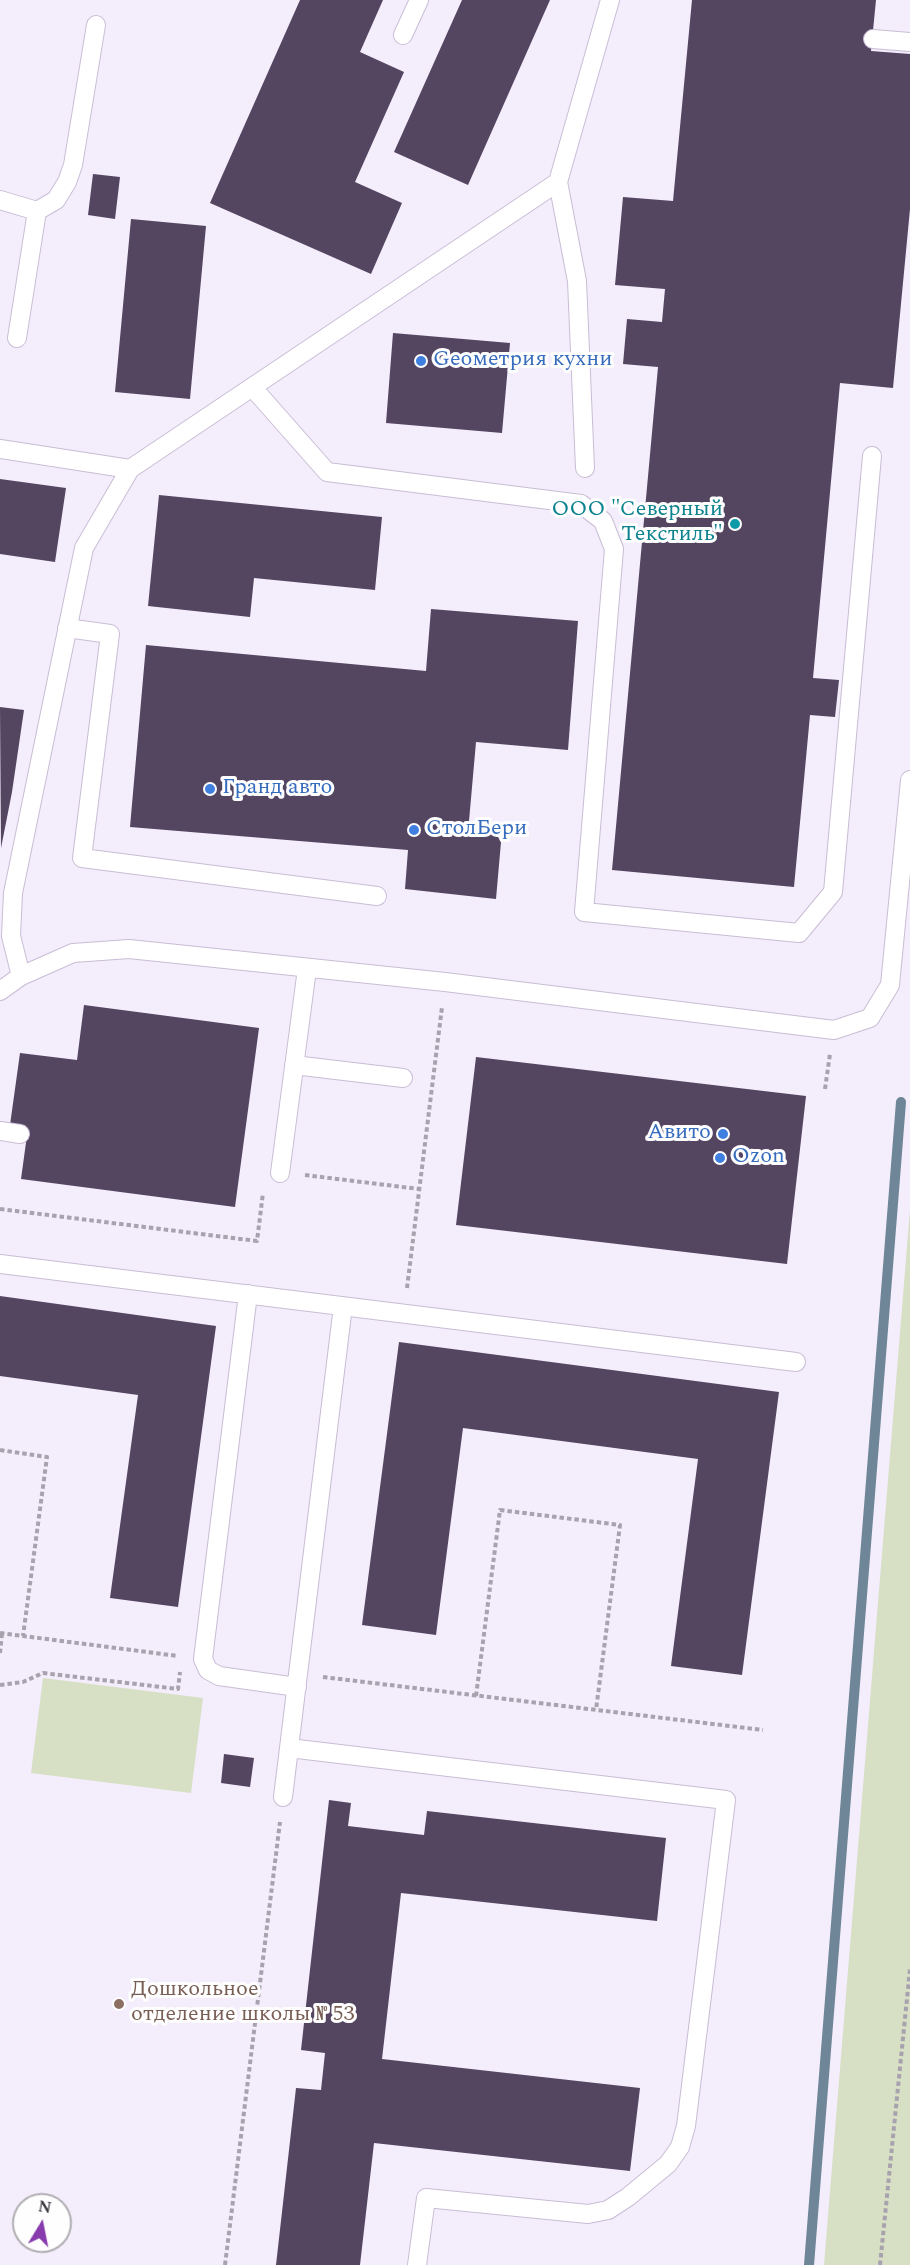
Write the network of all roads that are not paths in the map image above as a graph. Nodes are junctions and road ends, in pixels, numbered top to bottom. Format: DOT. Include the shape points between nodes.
graph roads {
  1 [pos="419,0"];
  2 [pos="610,0"];
  3 [pos="96,25"];
  4 [pos="403,35"];
  5 [pos="873,39"];
  6 [pos="910,42"];
  7 [pos="558,182"];
  8 [pos="0,200"];
  9 [pos="37,211"];
  10 [pos="17,338"];
  11 [pos="252,388"];
  12 [pos="0,448"];
  13 [pos="872,456"];
  14 [pos="585,468"];
  15 [pos="130,469"];
  16 [pos="67,628"];
  17 [pos="910,780"];
  18 [pos="377,896"];
  19 [pos="307,969"];
  20 [pos="21,976"];
  21 [pos="0,991"];
  22 [pos="294,1065"];
  23 [pos="403,1077"];
  24 [pos="0,1131"];
  25 [pos="20,1134"];
  26 [pos="280,1173"];
  27 [pos="0,1264"];
  28 [pos="248,1294"];
  29 [pos="343,1306"];
  30 [pos="796,1362"];
  31 [pos="298,1681"];
  32 [pos="289,1748"];
  33 [pos="283,1797"];
  34 [pos="417,2265"];
  1 -- 4 [label="lane"];
  2 -- 7 [label="lane"];
  3 -- 9 [label="lane" via="73,165 56,200"];
  5 -- 6 [label="lane"];
  7 -- 11 [label="lane"];
  7 -- 14 [label="lane" via="577,281"];
  8 -- 9 [label="lane"];
  9 -- 10 [label="lane"];
  11 -- 13 [label="lane" via="327,472 581,504 603,522 614,549 584,912 799,933 833,892"];
  11 -- 15 [label="lane"];
  12 -- 15 [label="lane"];
  15 -- 16 [label="lane" via="84,548"];
  16 -- 18 [label="lane" via="110,634 82,858"];
  16 -- 20 [label="lane" via="13,893 11,936"];
  17 -- 19 [label="lane" via="890,985 870,1018 834,1030"];
  19 -- 20 [label="lane" via="129,949 73,953"];
  19 -- 22 [label="lane"];
  20 -- 21 [label="lane"];
  22 -- 23 [label="lane"];
  22 -- 26 [label="lane"];
  24 -- 25 [label="lane"];
  27 -- 28 [label="lane"];
  28 -- 29 [label="lane"];
  28 -- 31 [label="lane" via="202,1659 208,1670 219,1676"];
  29 -- 30 [label="lane"];
  29 -- 31 [label="lane"];
  31 -- 32 [label="lane"];
  32 -- 33 [label="lane"];
  32 -- 34 [label="lane" via="726,1800 686,2126 680,2147 668,2164 608,2210 588,2214 426,2198"];
}
